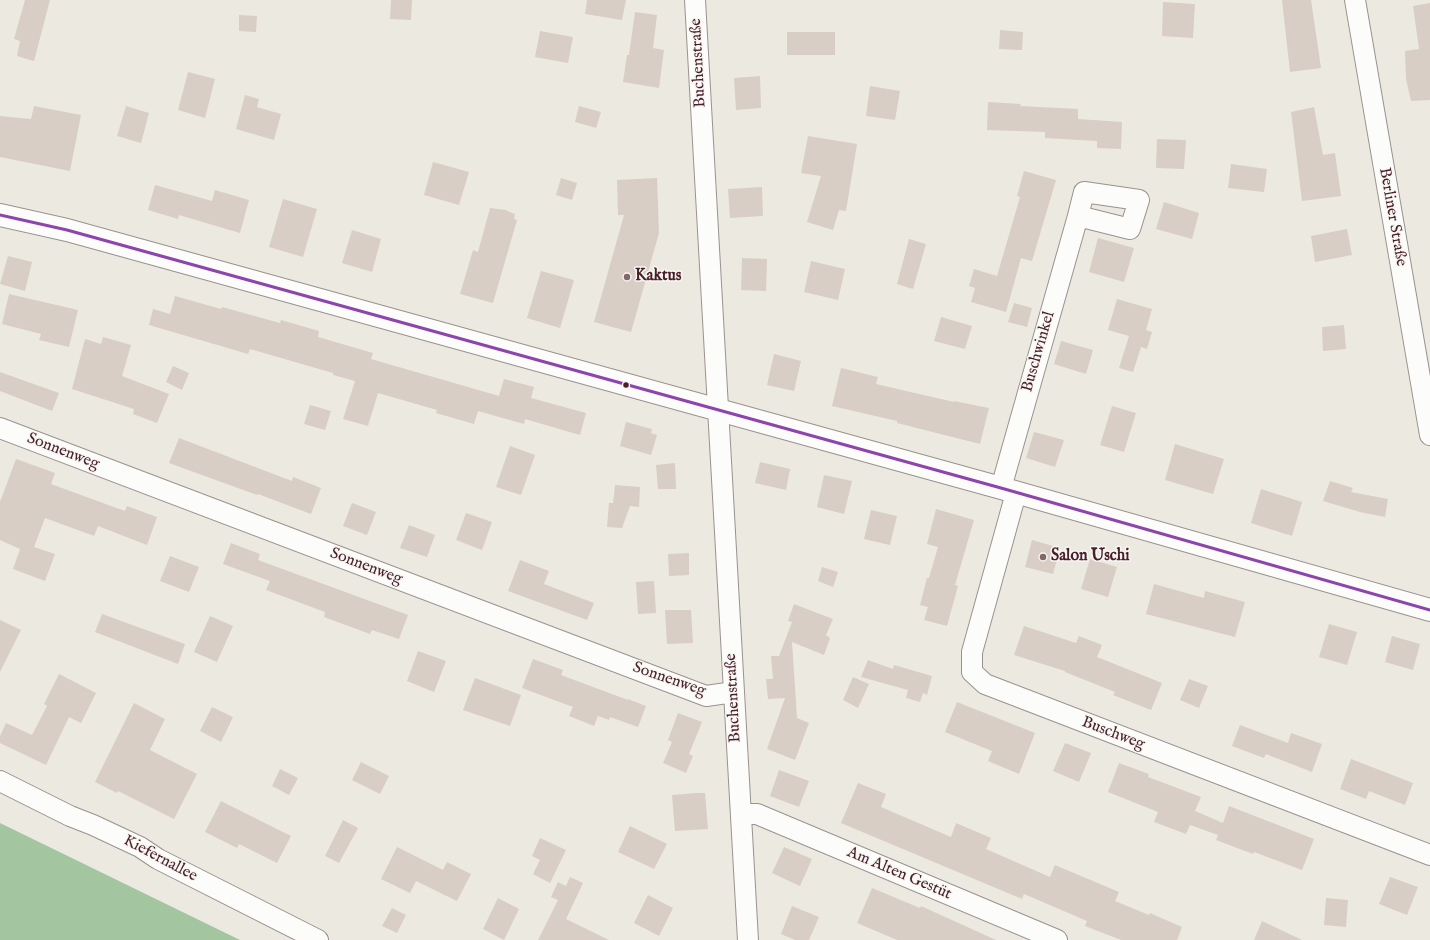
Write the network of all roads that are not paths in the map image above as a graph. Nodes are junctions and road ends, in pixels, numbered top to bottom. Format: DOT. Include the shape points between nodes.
graph roads {
  1 [pos="695,0"];
  2 [pos="1355,0"];
  3 [pos="0,215"];
  4 [pos="1078,216"];
  5 [pos="718,411"];
  6 [pos="0,428"];
  7 [pos="1430,435"];
  8 [pos="1008,491"];
  9 [pos="1430,610"];
  10 [pos="734,692"];
  11 [pos="0,781"];
  12 [pos="741,814"];
  13 [pos="1430,856"];
  14 [pos="318,940"];
  15 [pos="748,940"];
  16 [pos="1057,940"];
  1 -- 5 [label="street, Buchenstraße"];
  2 -- 7 [label="street, Berliner Straße"];
  3 -- 5 [label="street" via="75,232"];
  4 -- 8 [label="street, Buschwinkel"];
  5 -- 8 [label="street"];
  5 -- 10 [label="street, Buchenstraße"];
  6 -- 10 [label="street, Sonnenweg" via="706,696"];
  8 -- 9 [label="street"];
  8 -- 13 [label="street, Buschweg" via="972,652 972,672 984,684"];
  10 -- 12 [label="street, Buchenstraße"];
  11 -- 14 [label="street, Kiefernallee" via="140,848"];
  12 -- 15 [label="street, Buchenstraße"];
  12 -- 16 [label="street, Am Alten Gestüt" via="756,814"];
}
